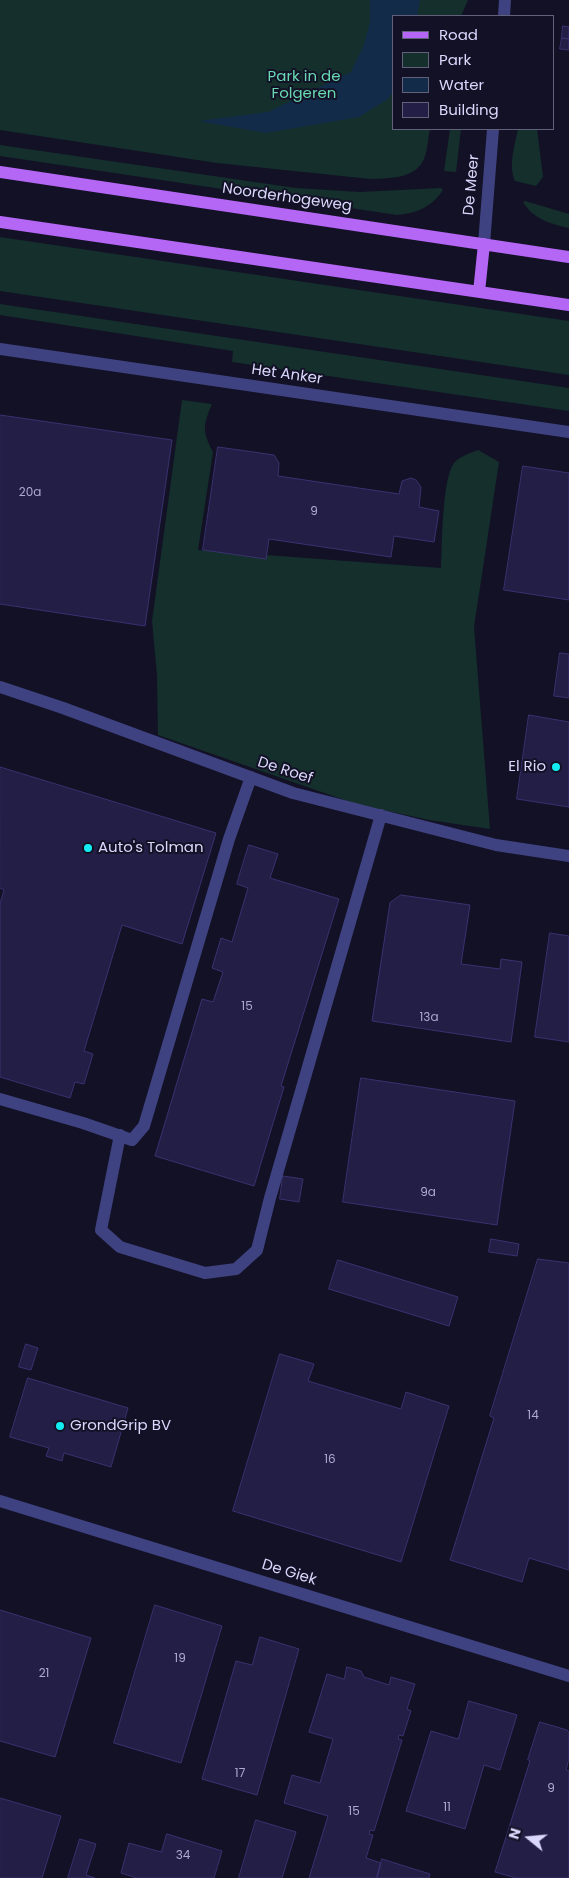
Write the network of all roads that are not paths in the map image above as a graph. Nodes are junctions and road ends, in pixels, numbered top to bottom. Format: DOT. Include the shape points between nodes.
graph roads {
  1 [pos="505,0"];
  2 [pos="504,15"];
  3 [pos="493,130"];
  4 [pos="0,172"];
  5 [pos="0,222"];
  6 [pos="484,244"];
  7 [pos="569,256"];
  8 [pos="479,292"];
  9 [pos="569,305"];
  10 [pos="0,349"];
  11 [pos="569,432"];
  12 [pos="1,692"];
  13 [pos="251,777"];
  14 [pos="381,816"];
  15 [pos="569,856"];
  16 [pos="0,1099"];
  17 [pos="120,1135"];
  18 [pos="0,1501"];
  19 [pos="569,1676"];
  1 -- 2 [label="street"];
  3 -- 6 [label="street, De Meer"];
  4 -- 6 [label="main road, Noorderhogeweg"];
  5 -- 8 [label="main road"];
  6 -- 7 [label="main road, Noorderhogeweg"];
  6 -- 8 [label="main road"];
  8 -- 9 [label="main road"];
  10 -- 11 [label="street, Het Anker"];
  12 -- 13 [label="street, De Roef" via="63,708"];
  13 -- 14 [label="street, De Roef" via="293,793"];
  13 -- 17 [label="street" via="229,839 144,1126 132,1140"];
  14 -- 15 [label="street, De Roef" via="496,845"];
  14 -- 17 [label="street" via="257,1250 236,1269 205,1272 120,1247 101,1230"];
  16 -- 17 [label="street"];
  18 -- 19 [label="street, De Giek"];
}
